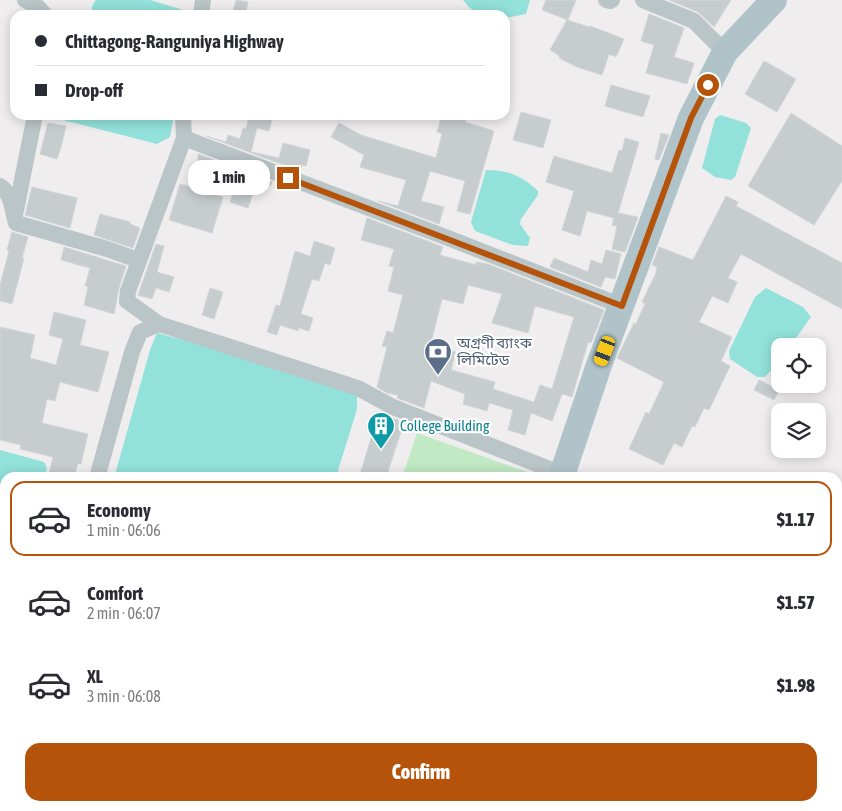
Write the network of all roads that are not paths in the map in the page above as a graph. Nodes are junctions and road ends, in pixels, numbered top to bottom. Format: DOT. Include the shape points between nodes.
graph roads {
  1 [pos="26,0"];
  2 [pos="606,0"];
  3 [pos="612,0"];
  4 [pos="643,0"];
  5 [pos="774,0"];
  6 [pos="41,10"];
  7 [pos="724,52"];
  8 [pos="34,120"];
  9 [pos="183,120"];
  10 [pos="184,138"];
  11 [pos="0,186"];
  12 [pos="15,215"];
  13 [pos="138,260"];
  14 [pos="622,306"];
  15 [pos="159,324"];
  16 [pos="99,472"];
  17 [pos="552,472"];
  18 [pos="563,472"];
  1 -- 6 [label="street"];
  2 -- 3 [label="street"];
  4 -- 7 [label="street" via="694,21"];
  5 -- 7 [label="main road"];
  7 -- 14 [label="main road" via="691,118"];
  8 -- 12 [label="street"];
  9 -- 10 [label="street"];
  10 -- 13 [label="street"];
  10 -- 14 [label="street"];
  11 -- 12 [label="street"];
  12 -- 13 [label="street" via="19,225"];
  13 -- 15 [label="street" via="127,301"];
  14 -- 18 [label="main road"];
  15 -- 16 [label="street" via="140,332"];
  15 -- 17 [label="street" via="358,388 393,407"];
}
